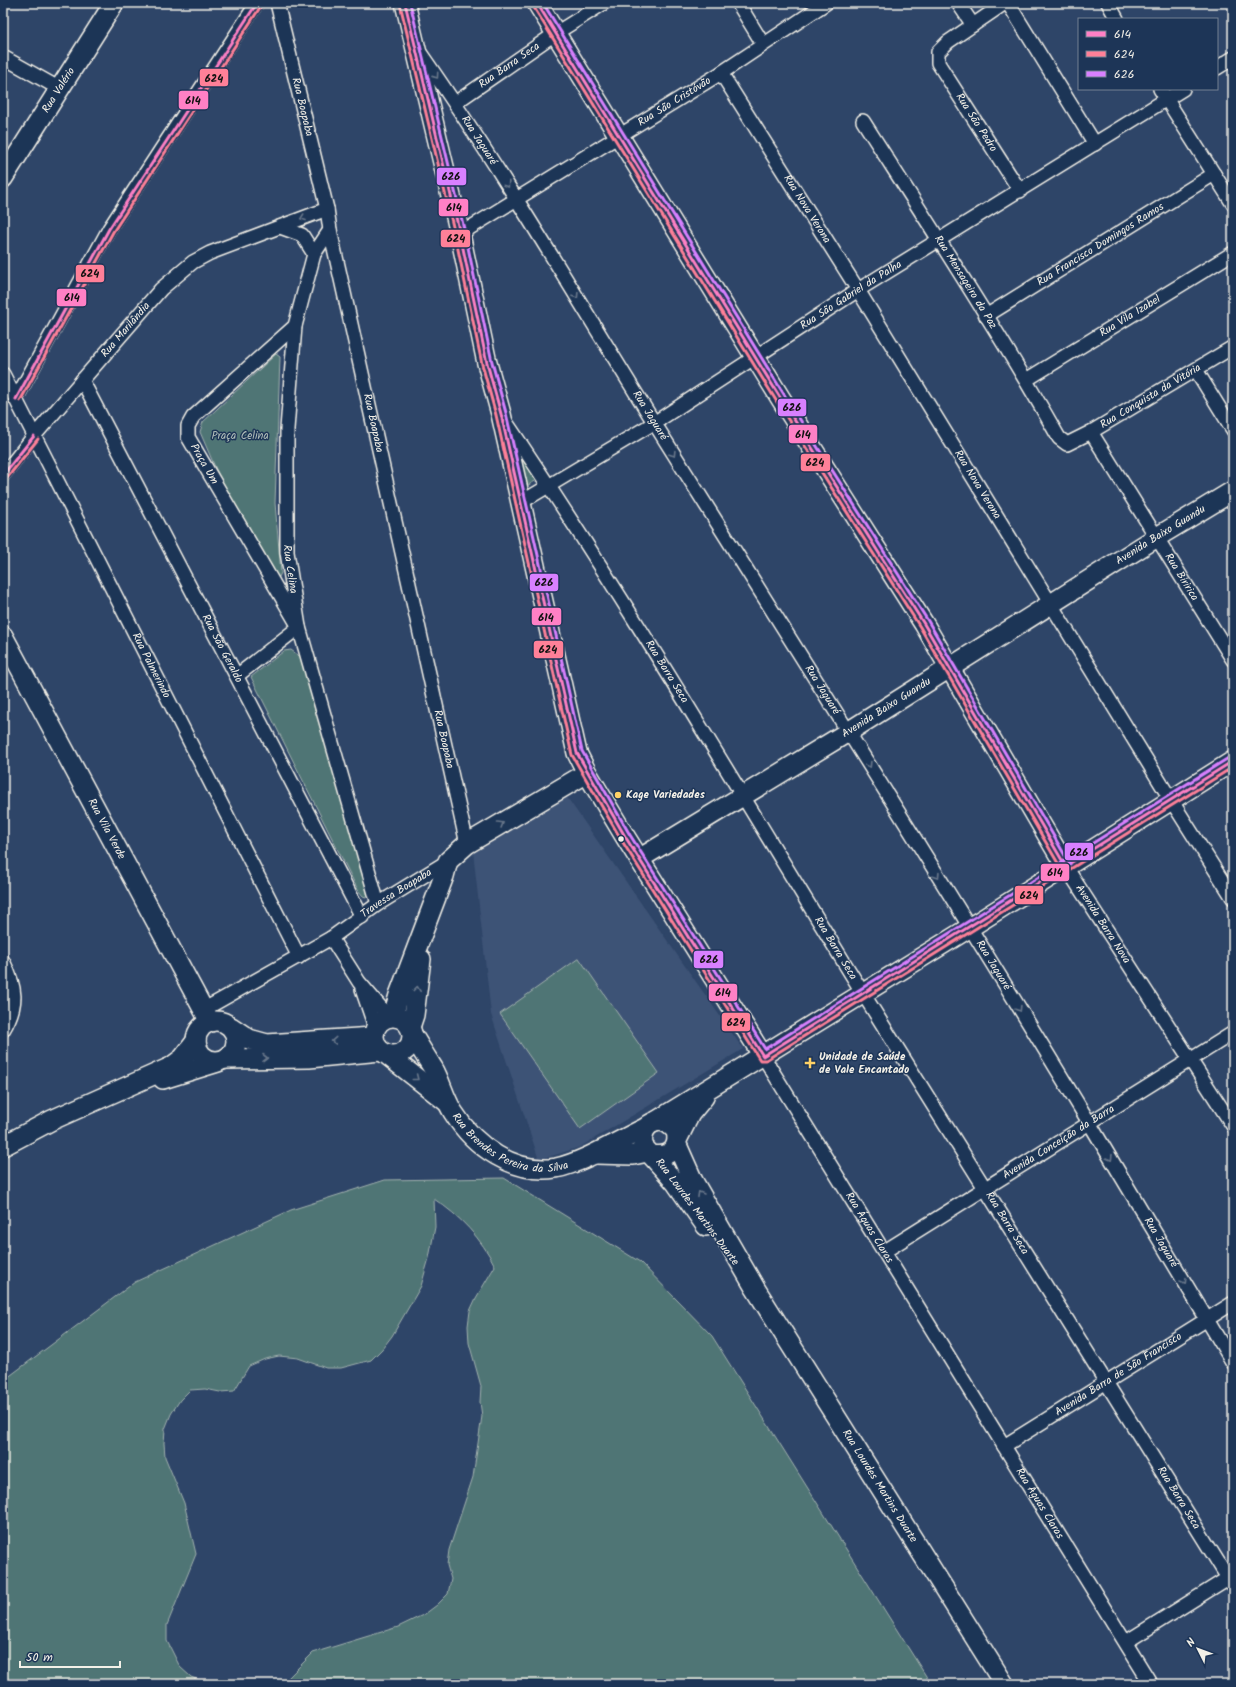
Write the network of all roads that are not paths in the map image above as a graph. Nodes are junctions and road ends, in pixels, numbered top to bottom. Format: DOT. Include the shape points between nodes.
graph roads {
  1 [pos="114,3"];
  2 [pos="257,3"];
  3 [pos="277,3"];
  4 [pos="405,3"];
  5 [pos="537,3"];
  6 [pos="604,3"];
  7 [pos="738,3"];
  8 [pos="826,3"];
  9 [pos="958,3"];
  10 [pos="1006,3"];
  11 [pos="1108,3"];
  12 [pos="1117,18"];
  13 [pos="973,25"];
  14 [pos="556,33"];
  15 [pos="414,44"];
  16 [pos="763,44"];
  17 [pos="3,56"];
  18 [pos="1233,58"];
  19 [pos="1218,67"];
  20 [pos="721,73"];
  21 [pos="60,89"];
  22 [pos="1179,90"];
  23 [pos="1163,94"];
  24 [pos="455,103"];
  25 [pos="863,121"];
  26 [pos="620,135"];
  27 [pos="1095,144"];
  28 [pos="1214,174"];
  29 [pos="3,178"];
  30 [pos="1020,191"];
  31 [pos="517,200"];
  32 [pos="1233,204"];
  33 [pos="327,209"];
  34 [pos="280,227"];
  35 [pos="330,230"];
  36 [pos="460,234"];
  37 [pos="939,240"];
  38 [pos="1233,253"];
  39 [pos="314,254"];
  40 [pos="858,290"];
  41 [pos="986,316"];
  42 [pos="295,326"];
  43 [pos="1233,347"];
  44 [pos="756,356"];
  45 [pos="1196,370"];
  46 [pos="3,374"];
  47 [pos="82,380"];
  48 [pos="1026,380"];
  49 [pos="16,399"];
  50 [pos="501,414"];
  51 [pos="654,423"];
  52 [pos="1233,430"];
  53 [pos="1091,432"];
  54 [pos="34,436"];
  55 [pos="1067,444"];
  56 [pos="3,475"];
  57 [pos="550,486"];
  58 [pos="1233,491"];
  59 [pos="520,503"];
  60 [pos="1157,537"];
  61 [pos="1052,604"];
  62 [pos="299,627"];
  63 [pos="3,636"];
  64 [pos="1233,660"];
  65 [pos="950,667"];
  66 [pos="238,675"];
  67 [pos="848,732"];
  68 [pos="1233,761"];
  69 [pos="587,772"];
  70 [pos="743,795"];
  71 [pos="1171,800"];
  72 [pos="467,844"];
  73 [pos="640,859"];
  74 [pos="448,861"];
  75 [pos="1066,867"];
  76 [pos="1233,898"];
  77 [pos="378,904"];
  78 [pos="362,917"];
  79 [pos="425,928"];
  80 [pos="969,928"];
  81 [pos="331,938"];
  82 [pos="298,957"];
  83 [pos="3,961"];
  84 [pos="863,993"];
  85 [pos="207,1016"];
  86 [pos="231,1027"];
  87 [pos="3,1030"];
  88 [pos="385,1030"];
  89 [pos="411,1031"];
  90 [pos="1233,1033"];
  91 [pos="196,1041"];
  92 [pos="763,1056"];
  93 [pos="222,1060"];
  94 [pos="1192,1060"];
  95 [pos="717,1083"];
  96 [pos="123,1090"];
  97 [pos="448,1103"];
  98 [pos="1090,1124"];
  99 [pos="650,1125"];
  100 [pos="1233,1126"];
  101 [pos="677,1141"];
  102 [pos="3,1146"];
  103 [pos="650,1154"];
  104 [pos="580,1159"];
  105 [pos="985,1188"];
  106 [pos="885,1251"];
  107 [pos="755,1288"];
  108 [pos="1233,1303"];
  109 [pos="1206,1320"];
  110 [pos="1233,1363"];
  111 [pos="1106,1382"];
  112 [pos="1004,1446"];
  113 [pos="1231,1580"];
  114 [pos="1126,1642"];
  115 [pos="1004,1684"];
  116 [pos="1151,1684"];
  1 -- 21 [label="street, Rua Valério"];
  2 -- 49 [label="street" via="109,229"];
  3 -- 33 [label="street, Rua Boapaba"];
  4 -- 15 [label="street, Rua Águas Claras"];
  5 -- 14 [label="street, Avenida Barra Nova"];
  6 -- 14 [label="street, Rua Barra Seca"];
  7 -- 16 [label="street"];
  8 -- 16 [label="street, Rua São Cristóvão"];
  9 -- 13 [label="street"];
  10 -- 13 [label="street"];
  10 -- 27 [label="street"];
  11 -- 12 [label="street"];
  13 -- 30 [label="street, Rua São Pedro" via="938,52 938,63"];
  14 -- 24 [label="street, Rua Barra Seca"];
  14 -- 26 [label="street, Avenida Barra Nova"];
  15 -- 24 [label="street, Rua Jaguaré, one-way"];
  15 -- 36 [label="street, Rua Águas Claras"];
  16 -- 20 [label="street, Rua São Cristóvão"];
  17 -- 21 [label="street"];
  18 -- 19 [label="street"];
  20 -- 26 [label="street, Rua São Cristóvão"];
  20 -- 40 [label="street, Rua Nova Verona"];
  21 -- 29 [label="street, Rua Valério"];
  22 -- 23 [label="street, Rua São Gabriel da Palha"];
  23 -- 27 [label="street, Rua São Gabriel da Palha"];
  23 -- 28 [label="street"];
  24 -- 31 [label="street, Rua Jaguaré, one-way"];
  25 -- 37 [label="street, Rua Mensageiro da Paz"];
  26 -- 31 [label="street, Rua São Cristóvão"];
  26 -- 44 [label="street, Avenida Barra Nova"];
  27 -- 30 [label="street, Rua São Gabriel da Palha"];
  28 -- 32 [label="street"];
  28 -- 41 [label="street, Rua Francisco Domingos Ramos"];
  30 -- 37 [label="street, Rua São Gabriel da Palha"];
  31 -- 36 [label="street, Rua São Cristóvão"];
  31 -- 51 [label="street, Rua Jaguaré, one-way"];
  33 -- 34 [label="street, Rua Marilândia, one-way"];
  33 -- 35 [label="street, Rua Boapaba"];
  34 -- 39 [label="street" via="302,235"];
  34 -- 47 [label="street, Rua Marilândia" via="210,253 176,274"];
  35 -- 39 [label="street, Rua Celina"];
  35 -- 72 [label="street, Rua Boapaba"];
  36 -- 50 [label="street, Rua Águas Claras" via="487,363"];
  37 -- 40 [label="street, Rua São Gabriel da Palha"];
  37 -- 41 [label="street, Rua Mensageiro da Paz"];
  38 -- 48 [label="street, Rua Vila Izabel"];
  39 -- 42 [label="street, Rua Celina"];
  40 -- 44 [label="street, Rua São Gabriel da Palha"];
  40 -- 61 [label="street, Rua Nova Verona"];
  41 -- 48 [label="street, Rua Mensageiro da Paz"];
  42 -- 62 [label="street, Rua Celina" via="287,429 288,552"];
  42 -- 62 [label="street, Praça Um" via="193,417 188,426 188,437"];
  43 -- 45 [label="street, Rua Conquista da Vitória"];
  44 -- 51 [label="street, Rua São Gabriel da Palha"];
  44 -- 65 [label="street, Avenida Barra Nova"];
  45 -- 52 [label="street"];
  45 -- 53 [label="street, Rua Conquista da Vitória"];
  46 -- 49 [label="street, Rua Palmerindo"];
  47 -- 54 [label="street, Rua Marilândia"];
  47 -- 66 [label="street, Rua São Geraldo"];
  48 -- 55 [label="street, Rua Mensageiro da Paz" via="1059,438"];
  49 -- 54 [label="street, Rua Palmerindo"];
  50 -- 57 [label="street, Rua Barra Seca"];
  50 -- 59 [label="street, Rua Águas Claras"];
  51 -- 57 [label="street, Rua São Gabriel da Palha"];
  51 -- 67 [label="street, Rua Jaguaré, one-way"];
  53 -- 55 [label="street, Rua Conquista da Vitória"];
  53 -- 60 [label="street, Rua Biririca"];
  54 -- 56 [label="street, Rua Marilândia"];
  54 -- 82 [label="street, Rua Palmerindo"];
  57 -- 59 [label="street, Rua São Gabriel da Palha"];
  57 -- 70 [label="street, Rua Barra Seca"];
  58 -- 60 [label="street, Avenida Baixo Guandu"];
  59 -- 69 [label="street, Rua Águas Claras" via="577,753"];
  60 -- 61 [label="street, Avenida Baixo Guandu"];
  60 -- 64 [label="street, Rua Biririca"];
  61 -- 65 [label="street, Avenida Baixo Guandu"];
  61 -- 71 [label="street, Rua Nova Verona"];
  62 -- 66 [label="street"];
  62 -- 77 [label="street, Rua Celina"];
  63 -- 85 [label="street, Rua Vila Verde"];
  65 -- 67 [label="street, Avenida Baixo Guandu"];
  65 -- 75 [label="street, Avenida Barra Nova"];
  66 -- 78 [label="street, Rua São Geraldo"];
  67 -- 70 [label="street, Avenida Baixo Guandu"];
  67 -- 80 [label="street, Rua Jaguaré, one-way"];
  68 -- 71 [label="street, Rua Brendes Pereira da Silva"];
  72 -- 69 [label="street, Travessa Boapaba, one-way"];
  69 -- 73 [label="street, Rua Águas Claras"];
  70 -- 73 [label="street, Avenida Baixo Guandu"];
  70 -- 84 [label="street, Rua Barra Seca"];
  71 -- 75 [label="street, Rua Brendes Pereira da Silva"];
  71 -- 76 [label="street, Rua Nova Verona"];
  72 -- 74 [label="street, Travessa Boapaba"];
  73 -- 92 [label="street, Rua Águas Claras"];
  74 -- 77 [label="street, Travessa Boapaba"];
  74 -- 79 [label="street"];
  75 -- 80 [label="street, Rua Brendes Pereira da Silva"];
  75 -- 94 [label="street, Avenida Barra Nova"];
  77 -- 78 [label="street, Travessa Boapaba"];
  78 -- 81 [label="street, Travessa Boapaba"];
  79 -- 88 [label="street"];
  89 -- 79 [label="street, one-way"];
  80 -- 84 [label="street, Rua Brendes Pereira da Silva"];
  80 -- 98 [label="street, Rua Jaguaré, one-way"];
  81 -- 82 [label="street, Travessa Boapaba"];
  81 -- 88 [label="street"];
  82 -- 85 [label="street, Travessa Boapaba"];
  83 -- 87 [label="street" via="15,992"];
  84 -- 92 [label="street, Rua Brendes Pereira da Silva"];
  84 -- 105 [label="street, Rua Barra Seca"];
  85 -- 86 [label="street"];
  85 -- 91 [label="street"];
  88 -- 86 [label="street, one-way" via="267,1044 249,1039"];
  86 -- 93 [label="street" via="236,1035 236,1044 233,1053"];
  88 -- 89 [label="street" via="400,1018"];
  88 -- 89 [label="street" via="393,1056 404,1051 411,1042"];
  93 -- 88 [label="street, one-way" via="309,1058"];
  88 -- 97 [label="street, Rua Brendes Pereira da Silva, one-way"];
  89 -- 97 [label="street, Rua Brendes Pereira da Silva" via="433,1069"];
  90 -- 94 [label="street, Avenida Conceição da Barra"];
  91 -- 93 [label="street" via="197,1049 202,1056 209,1060"];
  91 -- 96 [label="street" via="178,1063"];
  92 -- 95 [label="street, Rua Brendes Pereira da Silva"];
  92 -- 106 [label="street, Rua Águas Claras"];
  93 -- 96 [label="street"];
  94 -- 98 [label="street, Avenida Conceição da Barra"];
  94 -- 100 [label="street, Avenida Barra Nova"];
  95 -- 99 [label="street, Rua Brendes Pereira da Silva"];
  95 -- 101 [label="street" via="696,1106 681,1129"];
  96 -- 102 [label="street" via="52,1120"];
  97 -- 104 [label="street, Rua Brendes Pereira da Silva" via="460,1122 482,1145 498,1157 516,1165 542,1169 557,1168"];
  98 -- 105 [label="street, Avenida Conceição da Barra"];
  98 -- 109 [label="street, Rua Jaguaré, one-way"];
  99 -- 101 [label="street" via="659,1121 666,1122 676,1131"];
  99 -- 103 [label="street" via="642,1139 643,1146"];
  99 -- 104 [label="street, Rua Brendes Pereira da Silva"];
  101 -- 103 [label="street" via="673,1151 667,1155"];
  107 -- 101 [label="street, Rua Lourdes Martins Duarte, one-way" via="693,1181"];
  103 -- 104 [label="street, Rua Brendes Pereira da Silva" via="600,1154"];
  103 -- 107 [label="street, Rua Lourdes Martins Duarte" via="676,1183 710,1232"];
  105 -- 106 [label="street, Avenida Conceição da Barra"];
  105 -- 111 [label="street, Rua Barra Seca"];
  106 -- 112 [label="street, Rua Águas Claras"];
  107 -- 115 [label="street, Rua Lourdes Martins Duarte"];
  108 -- 109 [label="street, Avenida Barra de São Francisco"];
  109 -- 110 [label="street, Rua Jaguaré"];
  109 -- 111 [label="street, Avenida Barra de São Francisco"];
  111 -- 112 [label="street, Avenida Barra de São Francisco"];
  111 -- 113 [label="street, Rua Barra Seca"];
  112 -- 114 [label="street, Rua Águas Claras"];
  113 -- 114 [label="street"];
  114 -- 116 [label="street, Rua Águas Claras"];
}
